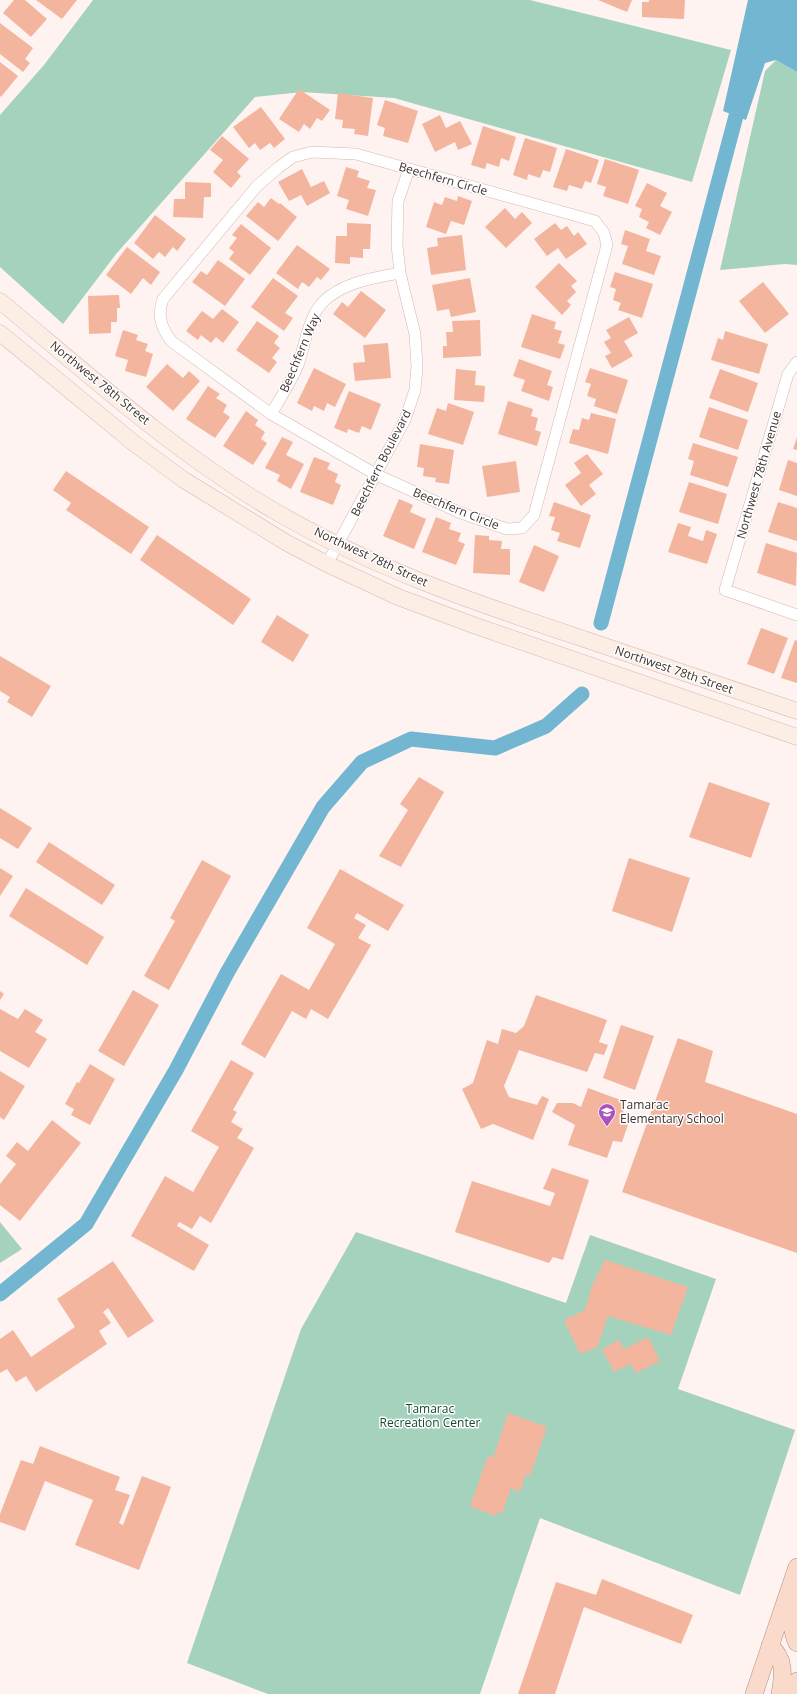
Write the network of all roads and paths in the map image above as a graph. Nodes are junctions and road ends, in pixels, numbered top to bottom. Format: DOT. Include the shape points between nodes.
graph roads {
  1 [pos="409,169"];
  2 [pos="400,273"];
  3 [pos="0,301"];
  4 [pos="0,333"];
  5 [pos="797,362"];
  6 [pos="271,414"];
  7 [pos="377,475"];
  8 [pos="338,544"];
  9 [pos="327,564"];
  10 [pos="797,615"];
  11 [pos="797,711"];
  12 [pos="797,737"];
  13 [pos="797,1568"];
  14 [pos="797,1643"];
  15 [pos="770,1646"];
  16 [pos="797,1681"];
  17 [pos="754,1694"];
  18 [pos="780,1694"];
  19 [pos="792,1694"];
  1 -- 2 [label="street, Beechfern Boulevard" via="398,201 397,245"];
  1 -- 6 [label="street, Beechfern Circle" via="356,154 312,152 293,157 258,186 163,299 160,320 171,341"];
  1 -- 7 [label="street, Beechfern Circle" via="595,221 604,233 607,245 534,515 522,528 507,529 461,513"];
  2 -- 6 [label="street, Beechfern Way" via="354,284 323,302 314,316 291,380"];
  2 -- 7 [label="street, Beechfern Boulevard" via="415,334 415,390 406,420"];
  3 -- 8 [label="street, Northwest 78th Street" via="96,382 213,473 279,514"];
  4 -- 9 [label="street, Northwest 78th Street" via="134,444 184,480 287,543"];
  5 -- 10 [label="street, Northwest 78th Avenue" via="788,374 725,590"];
  6 -- 7 [label="street, Beechfern Circle"];
  7 -- 8 [label="street, Beechfern Boulevard"];
  8 -- 9 [label="street, Beechfern Boulevard"];
  8 -- 11 [label="street, Northwest 78th Street" via="405,575 481,605"];
  9 -- 12 [label="street, Northwest 78th Street" via="398,597 476,626"];
  13 -- 14 [label="main road" via="792,1627"];
  13 -- 15 [label="main road"];
  15 -- 17 [label="main road"];
  15 -- 18 [label="main road" via="778,1653 782,1663"];
  16 -- 19 [label="main road"];
}
